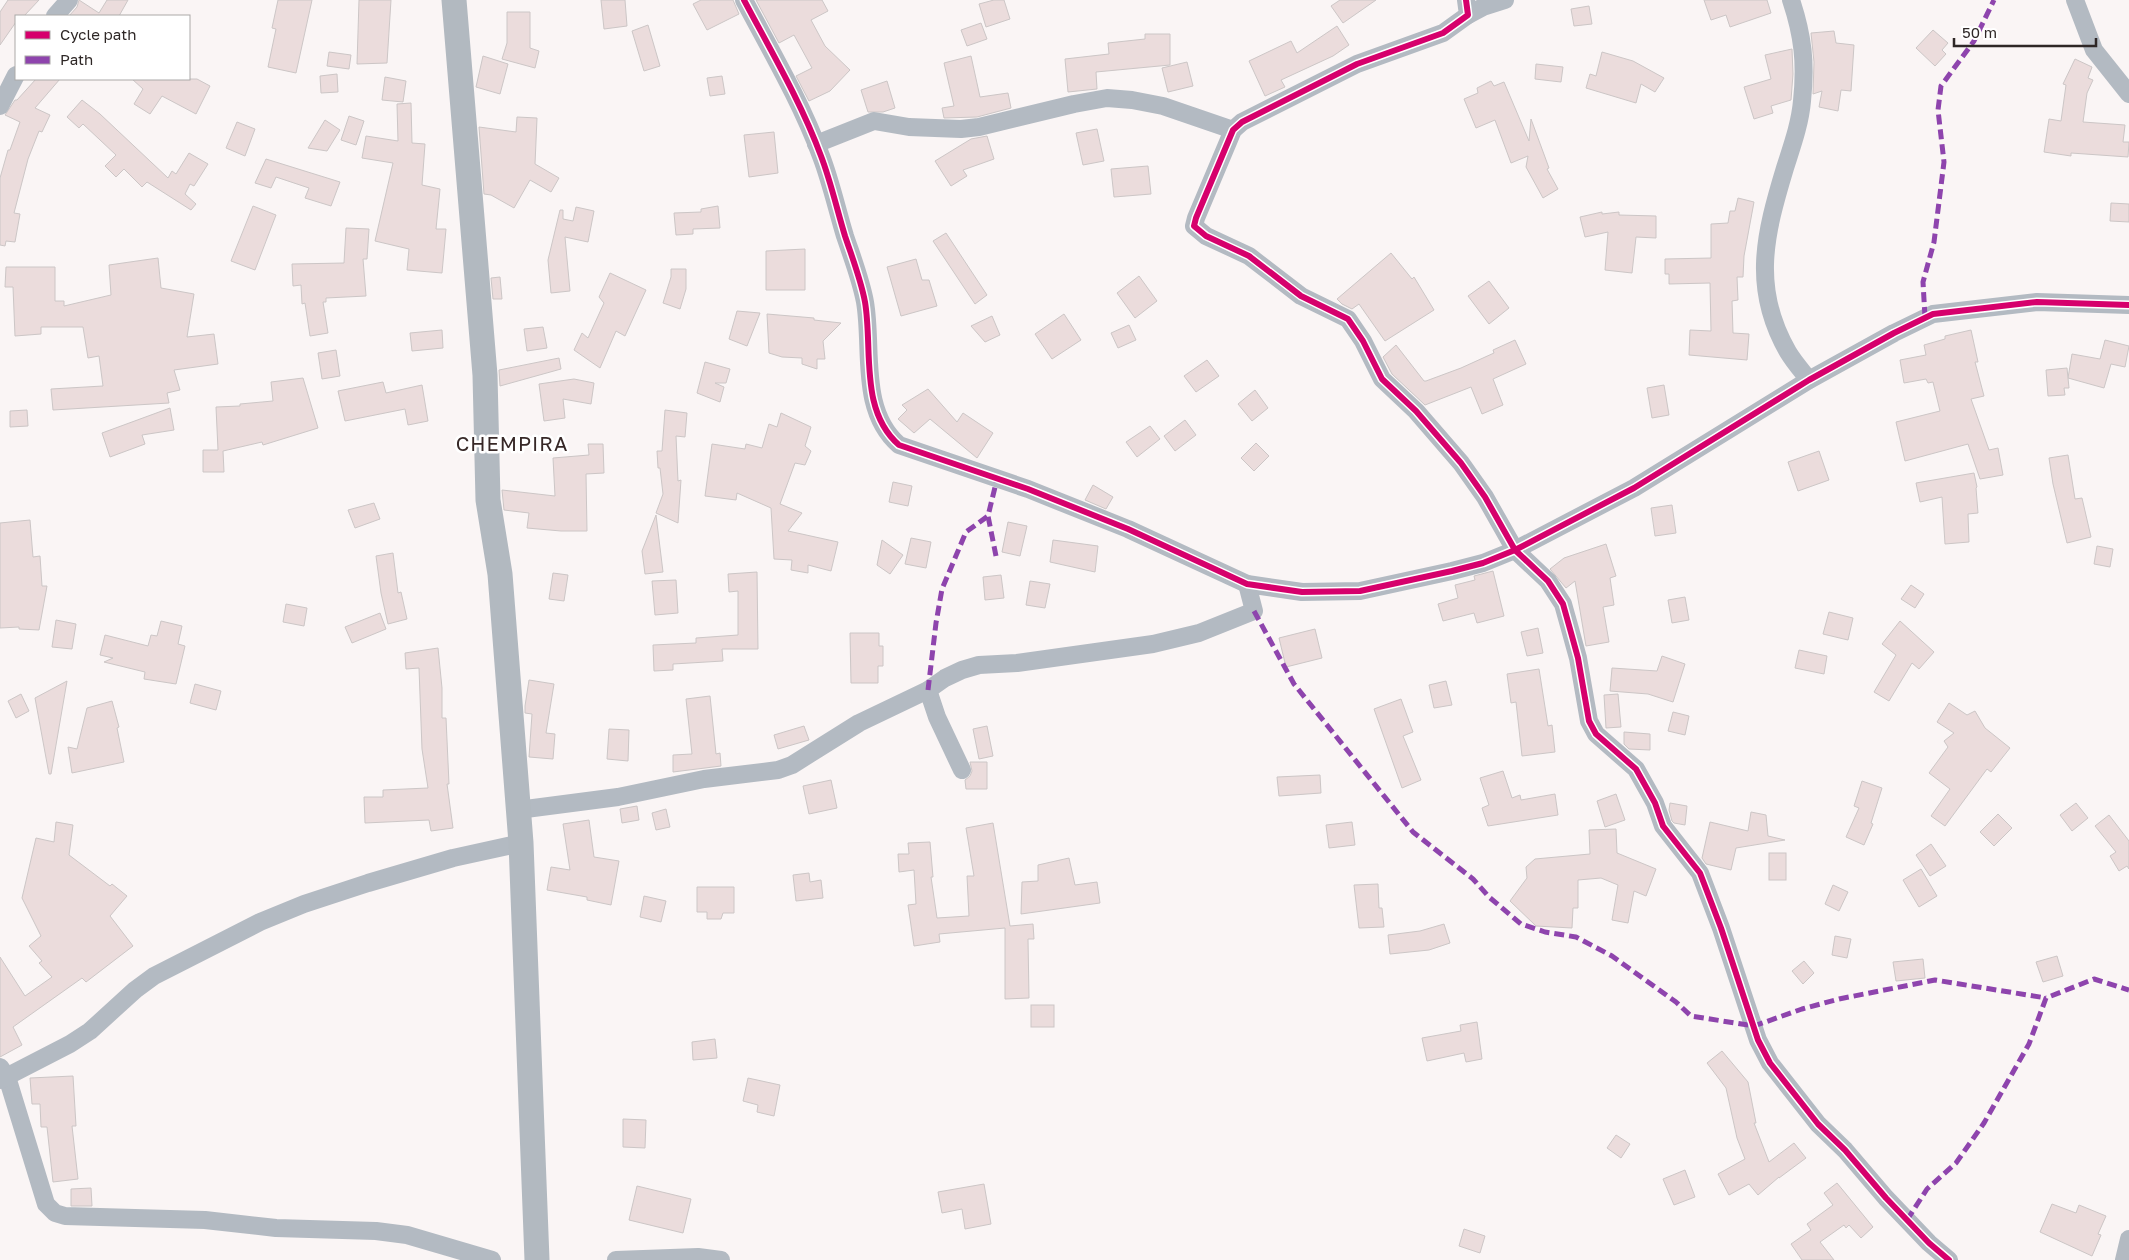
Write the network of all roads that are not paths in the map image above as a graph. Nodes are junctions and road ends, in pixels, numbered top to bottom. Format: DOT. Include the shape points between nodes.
graph roads {
  1 [pos="69,0"];
  2 [pos="454,0"];
  3 [pos="744,0"];
  4 [pos="1504,0"];
  5 [pos="1791,0"];
  6 [pos="2075,0"];
  7 [pos="1467,8"];
  8 [pos="56,15"];
  9 [pos="15,76"];
  10 [pos="2129,94"];
  11 [pos="2,99"];
  12 [pos="1233,130"];
  13 [pos="816,144"];
  14 [pos="2129,305"];
  15 [pos="1809,380"];
  16 [pos="1515,550"];
  17 [pos="1247,584"];
  18 [pos="928,690"];
  19 [pos="962,770"];
  20 [pos="518,810"];
  21 [pos="521,843"];
  22 [pos="2,1075"];
  23 [pos="2129,1239"];
  24 [pos="492,1260"];
  25 [pos="537,1260"];
  26 [pos="616,1260"];
  27 [pos="721,1260"];
  28 [pos="1949,1260"];
  29 [pos="2124,1260"];
  1 -- 8 [label="street"];
  2 -- 20 [label="street" via="486,375 488,500 500,574"];
  3 -- 13 [label="street"];
  4 -- 7 [label="street"];
  5 -- 15 [label="street" via="1804,49 1802,102 1775,202 1764,263 1767,296 1775,324 1788,353"];
  6 -- 10 [label="street" via="2094,50"];
  7 -- 12 [label="street" via="1444,33 1358,64 1242,122"];
  9 -- 11 [label="street"];
  12 -- 13 [label="street" via="1162,106 1107,98 970,128 909,127 874,121"];
  12 -- 16 [label="street" via="1196,218 1195,228 1249,256 1301,296 1348,319 1382,379 1416,411 1461,463"];
  13 -- 17 [label="street" via="865,300 867,357 876,408 892,438 899,445 1028,489 1128,529"];
  14 -- 15 [label="street" via="2037,302 1933,314"];
  15 -- 16 [label="street" via="1634,488"];
  16 -- 17 [label="street" via="1483,563 1360,591 1302,592"];
  16 -- 28 [label="street" via="1548,580 1563,604 1578,658 1589,721 1596,734 1636,769 1655,802 1663,826 1700,873 1758,1040 1770,1063 1818,1124 1918,1232"];
  17 -- 18 [label="street" via="1254,612 1199,633 1108,651 979,665 945,678"];
  18 -- 19 [label="street"];
  18 -- 20 [label="street" via="859,723 792,766 704,779 618,797"];
  20 -- 21 [label="street"];
  21 -- 22 [label="street" via="476,852 368,883 260,922 154,976 90,1031"];
  21 -- 25 [label="street"];
  22 -- 24 [label="street" via="46,1204 55,1214 376,1231 416,1237"];
  23 -- 29 [label="street"];
  26 -- 27 [label="street" via="698,1257"];
}
